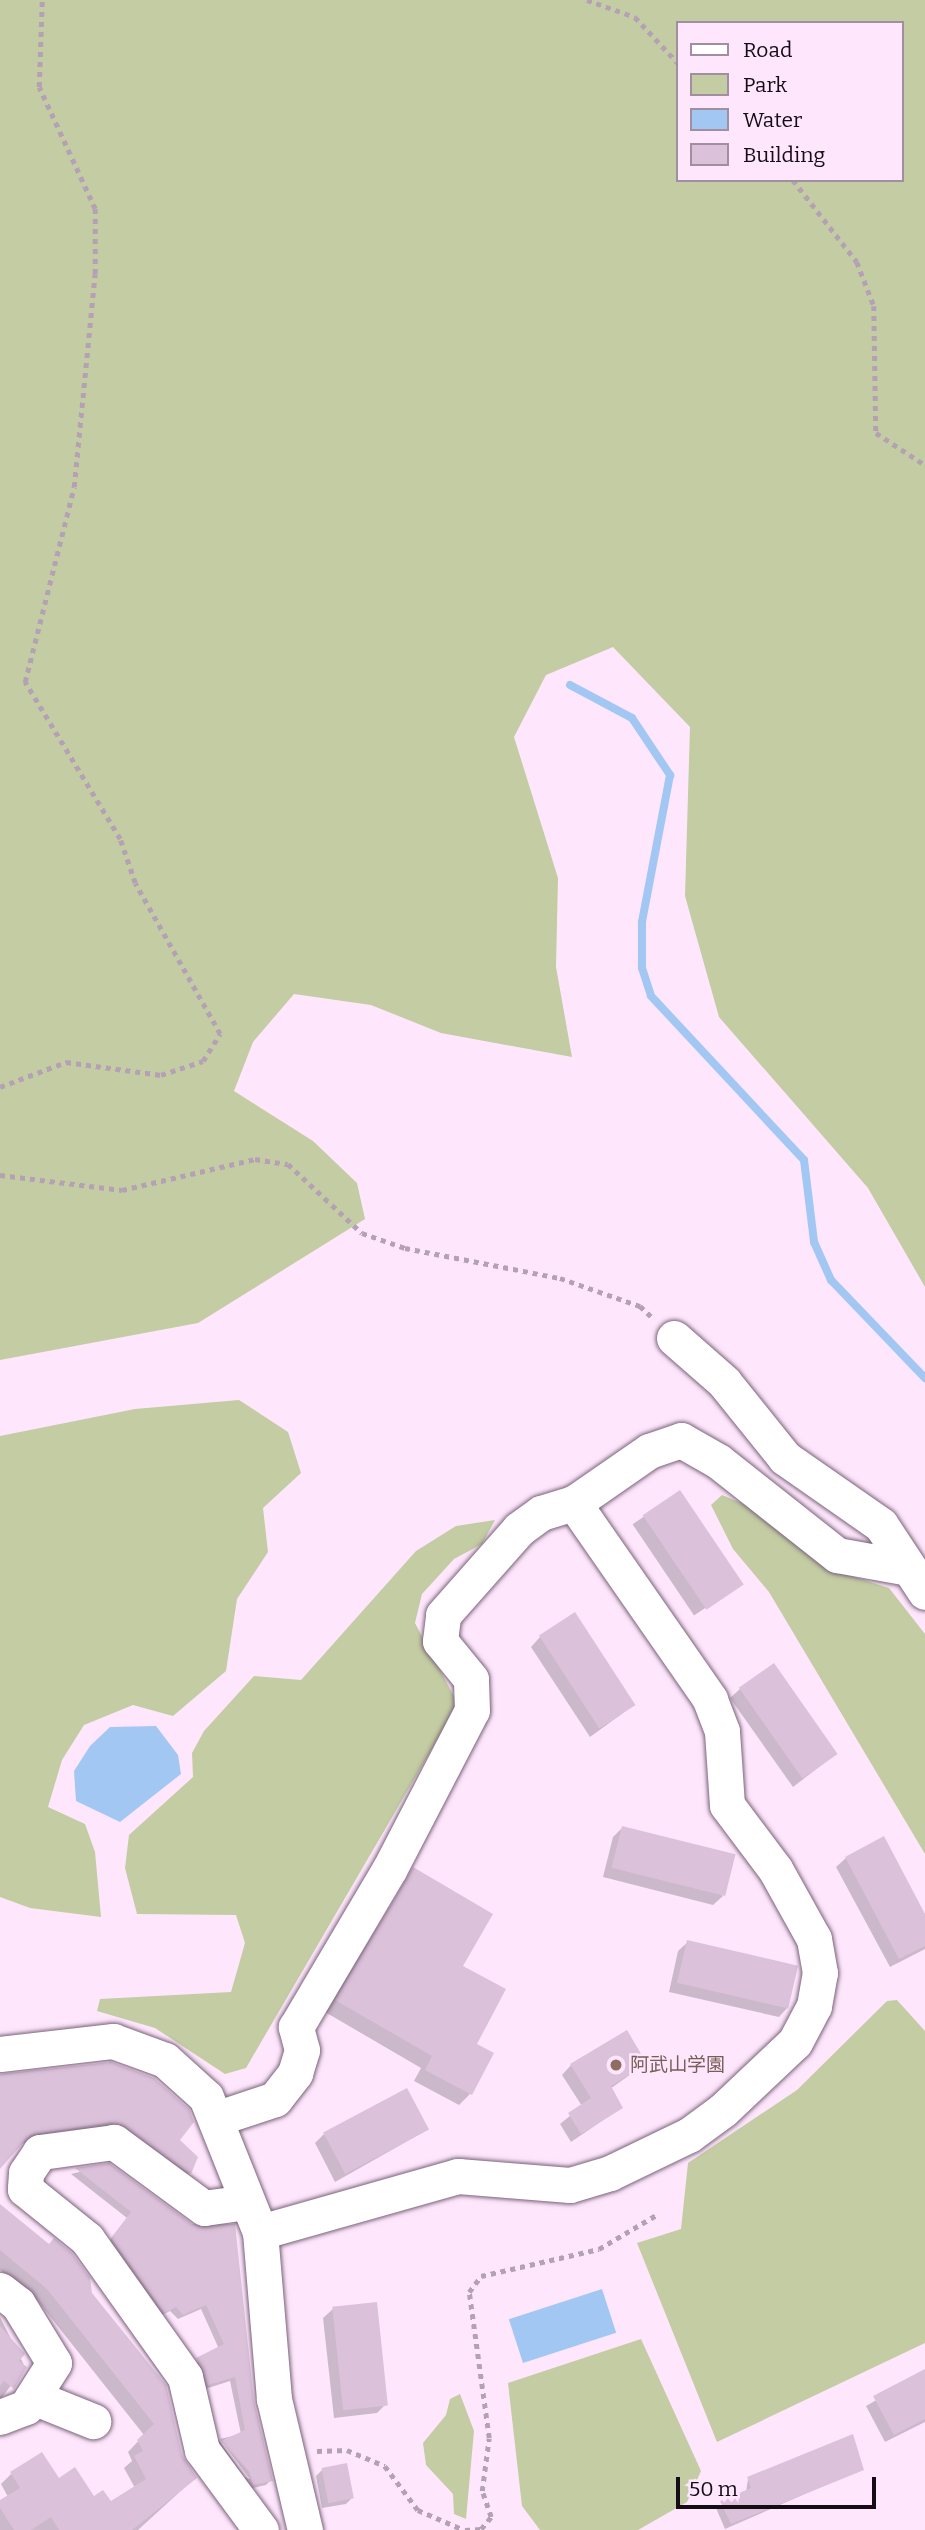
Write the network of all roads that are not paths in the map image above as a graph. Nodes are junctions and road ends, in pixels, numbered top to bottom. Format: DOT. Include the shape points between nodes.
graph roads {
  1 [pos="674,1338"];
  2 [pos="574,1503"];
  3 [pos="917,1580"];
  4 [pos="0,2054"];
  5 [pos="218,2118"];
  6 [pos="254,2217"];
  7 [pos="0,2290"];
  8 [pos="33,2397"];
  9 [pos="0,2417"];
  10 [pos="93,2421"];
  11 [pos="261,2530"];
  12 [pos="305,2530"];
  1 -- 3 [label="street" via="724,1382 785,1458 881,1525"];
  2 -- 3 [label="street" via="649,1451 681,1440 718,1461 837,1555"];
  2 -- 5 [label="street" via="541,1513 519,1529 443,1615 440,1641 471,1679 472,1710 396,1859 296,2027 302,2050 295,2073 275,2099"];
  2 -- 6 [label="street" via="709,1699 722,1731 727,1805 775,1869 814,1939 820,1973 814,2006 795,2042 723,2110 610,2173 570,2185 458,2176"];
  4 -- 5 [label="street" via="95,2040 131,2045 180,2070"];
  5 -- 6 [label="street"];
  6 -- 11 [label="street" via="204,2208 114,2142 40,2152 26,2173 25,2189 87,2239 185,2376 202,2450"];
  6 -- 12 [label="street" via="274,2399"];
  7 -- 8 [label="street" via="18,2304 54,2363"];
  8 -- 9 [label="street" via="26,2407"];
  8 -- 10 [label="street"];
}
